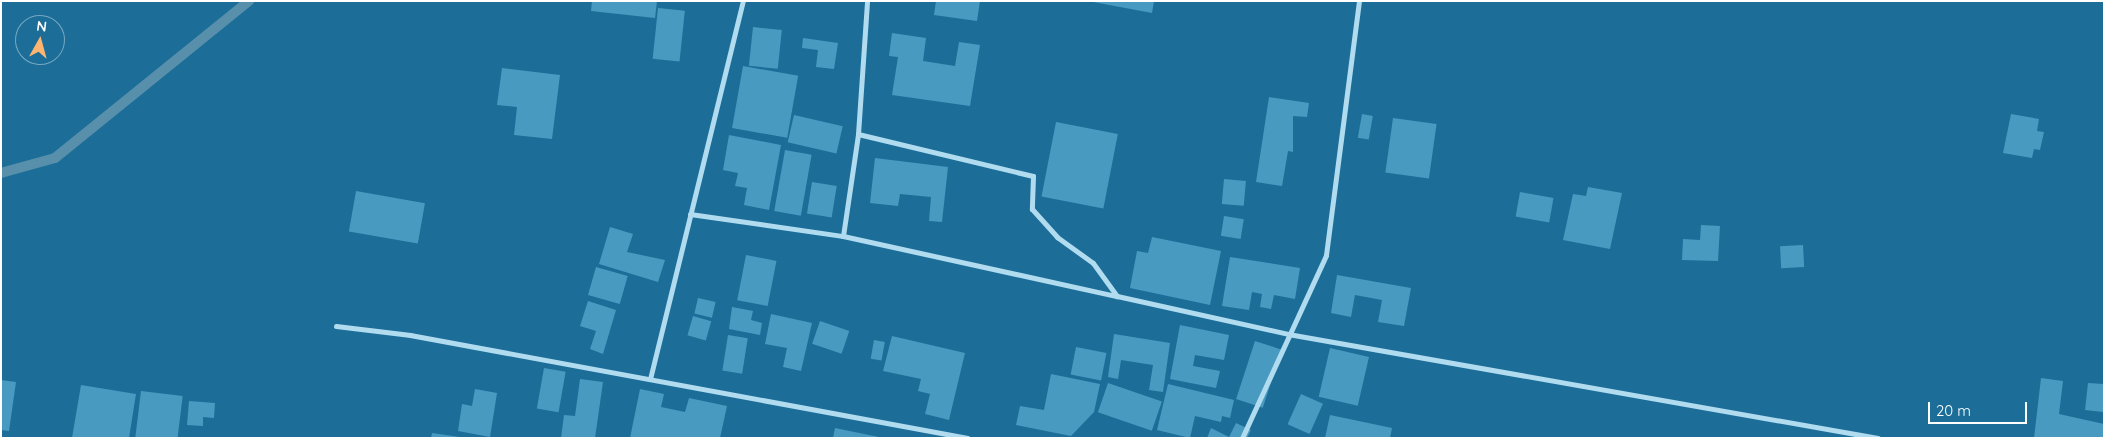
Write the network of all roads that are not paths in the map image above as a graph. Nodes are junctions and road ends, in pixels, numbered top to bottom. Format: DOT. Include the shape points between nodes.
graph roads {
  1 [pos="743,1"];
  2 [pos="867,1"];
  3 [pos="1359,1"];
  4 [pos="858,134"];
  5 [pos="690,214"];
  6 [pos="842,236"];
  7 [pos="1117,296"];
  8 [pos="336,326"];
  9 [pos="1288,334"];
  10 [pos="650,379"];
  11 [pos="968,438"];
  12 [pos="1242,438"];
  13 [pos="1878,438"];
  1 -- 5 [label="street"];
  2 -- 4 [label="street"];
  3 -- 9 [label="street" via="1326,255"];
  4 -- 6 [label="street"];
  4 -- 7 [label="street" via="1033,176 1032,209 1057,237 1093,263"];
  5 -- 6 [label="street"];
  5 -- 10 [label="street"];
  6 -- 7 [label="street"];
  7 -- 9 [label="street"];
  8 -- 10 [label="street" via="410,335"];
  9 -- 12 [label="street"];
  9 -- 13 [label="street"];
  10 -- 11 [label="street"];
}
